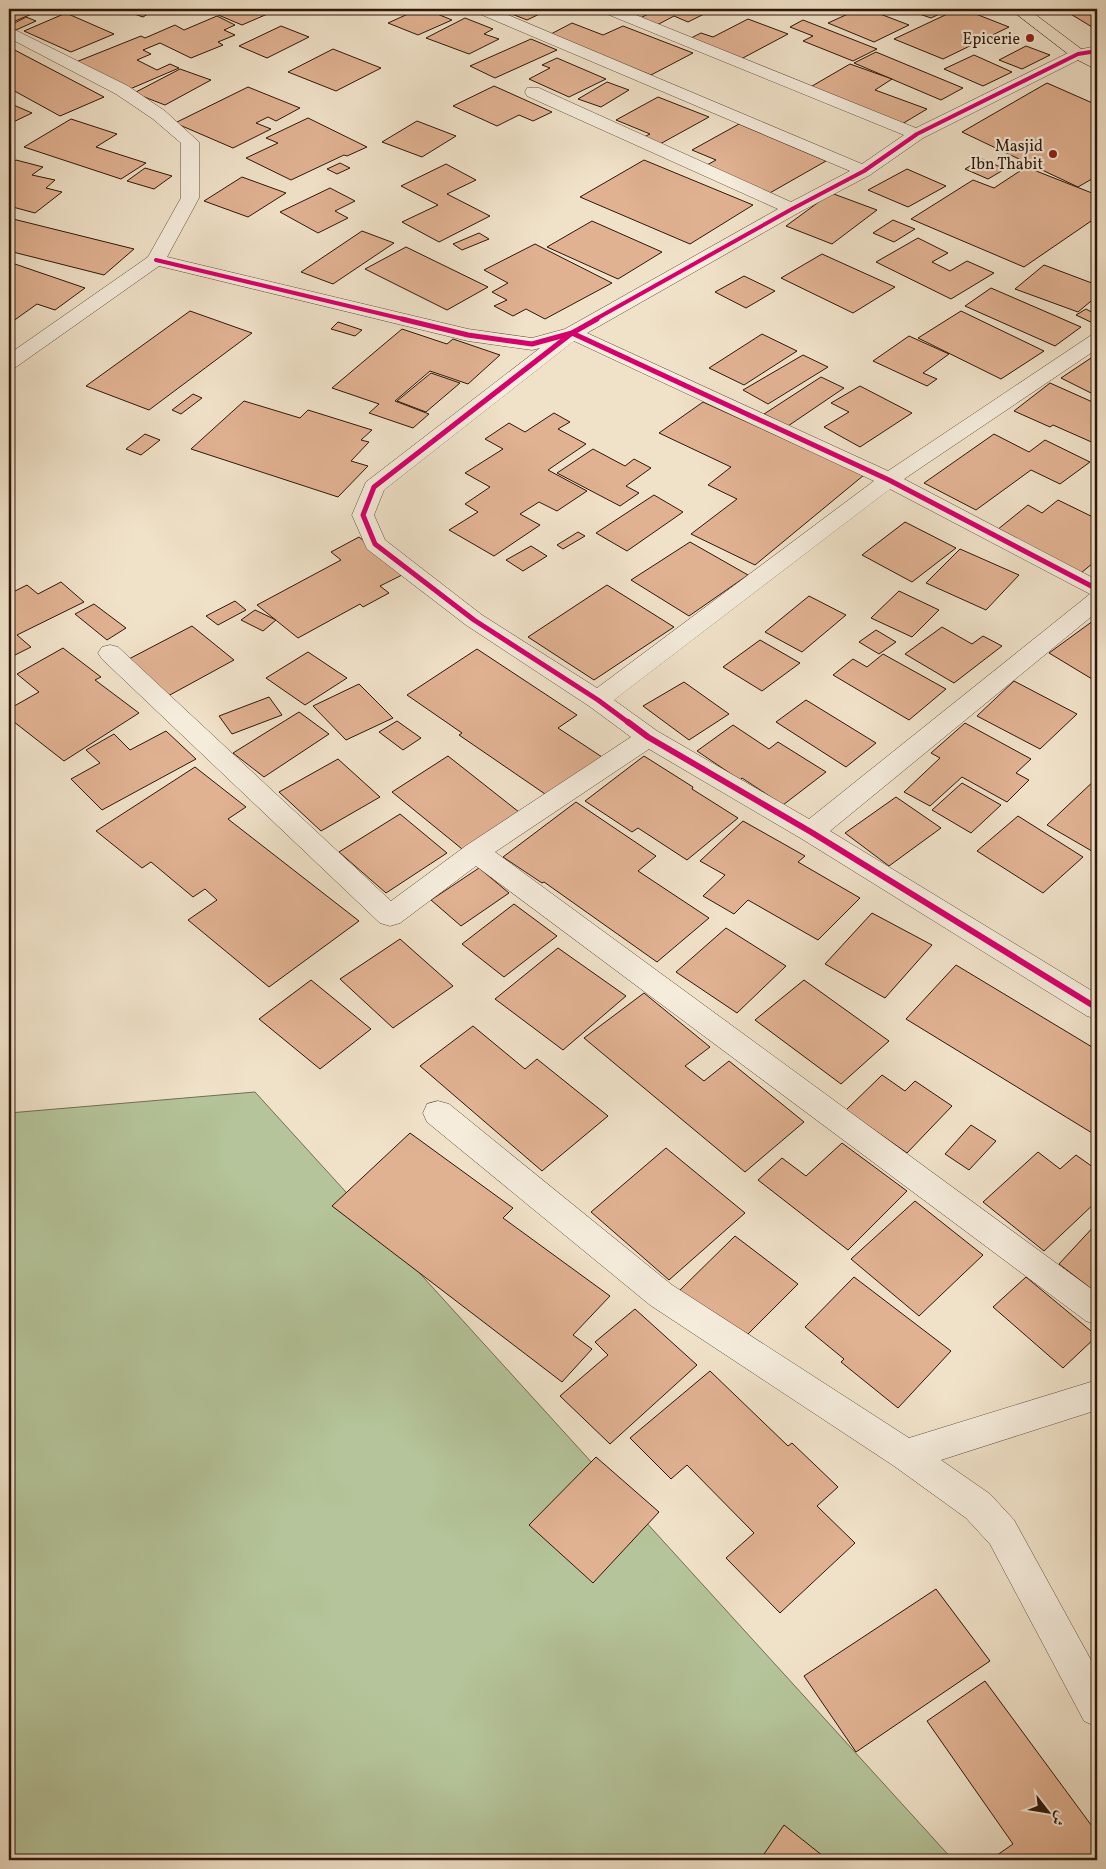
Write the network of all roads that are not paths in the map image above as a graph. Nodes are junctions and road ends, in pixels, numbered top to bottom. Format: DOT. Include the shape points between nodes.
graph roads {
  1 [pos="481,9"];
  2 [pos="608,9"];
  3 [pos="1018,9"];
  4 [pos="9,32"];
  5 [pos="1097,51"];
  6 [pos="1078,54"];
  7 [pos="1097,65"];
  8 [pos="533,92"];
  9 [pos="916,134"];
  10 [pos="864,171"];
  11 [pos="792,209"];
  12 [pos="156,260"];
  13 [pos="572,333"];
  14 [pos="1097,340"];
  15 [pos="9,364"];
  16 [pos="889,480"];
  17 [pos="1097,589"];
  18 [pos="1097,600"];
  19 [pos="110,654"];
  20 [pos="598,700"];
  21 [pos="648,737"];
  22 [pos="811,832"];
  23 [pos="476,852"];
  24 [pos="1097,1008"];
  25 [pos="438,1113"];
  26 [pos="1097,1310"];
  27 [pos="1097,1395"];
  28 [pos="906,1455"];
  29 [pos="1097,1708"];
  1 -- 10 [label="street"];
  2 -- 9 [label="street"];
  3 -- 6 [label="main road"];
  4 -- 12 [label="street" via="122,90 160,115 190,142 190,198"];
  5 -- 6 [label="street"];
  6 -- 7 [label="main road"];
  6 -- 9 [label="street"];
  8 -- 11 [label="street"];
  9 -- 10 [label="street"];
  10 -- 11 [label="street"];
  11 -- 13 [label="street"];
  12 -- 13 [label="street" via="468,334 532,344"];
  12 -- 15 [label="street"];
  13 -- 16 [label="street"];
  13 -- 20 [label="street" via="374,488 363,515 375,544 474,620"];
  14 -- 16 [label="street"];
  16 -- 17 [label="street"];
  16 -- 20 [label="street"];
  18 -- 22 [label="street"];
  19 -- 23 [label="street" via="390,916"];
  20 -- 21 [label="street"];
  21 -- 22 [label="street"];
  21 -- 23 [label="street"];
  22 -- 24 [label="street"];
  23 -- 26 [label="street"];
  25 -- 28 [label="street" via="661,1295"];
  27 -- 28 [label="street"];
  28 -- 29 [label="street" via="978,1506 1002,1532"];
}
